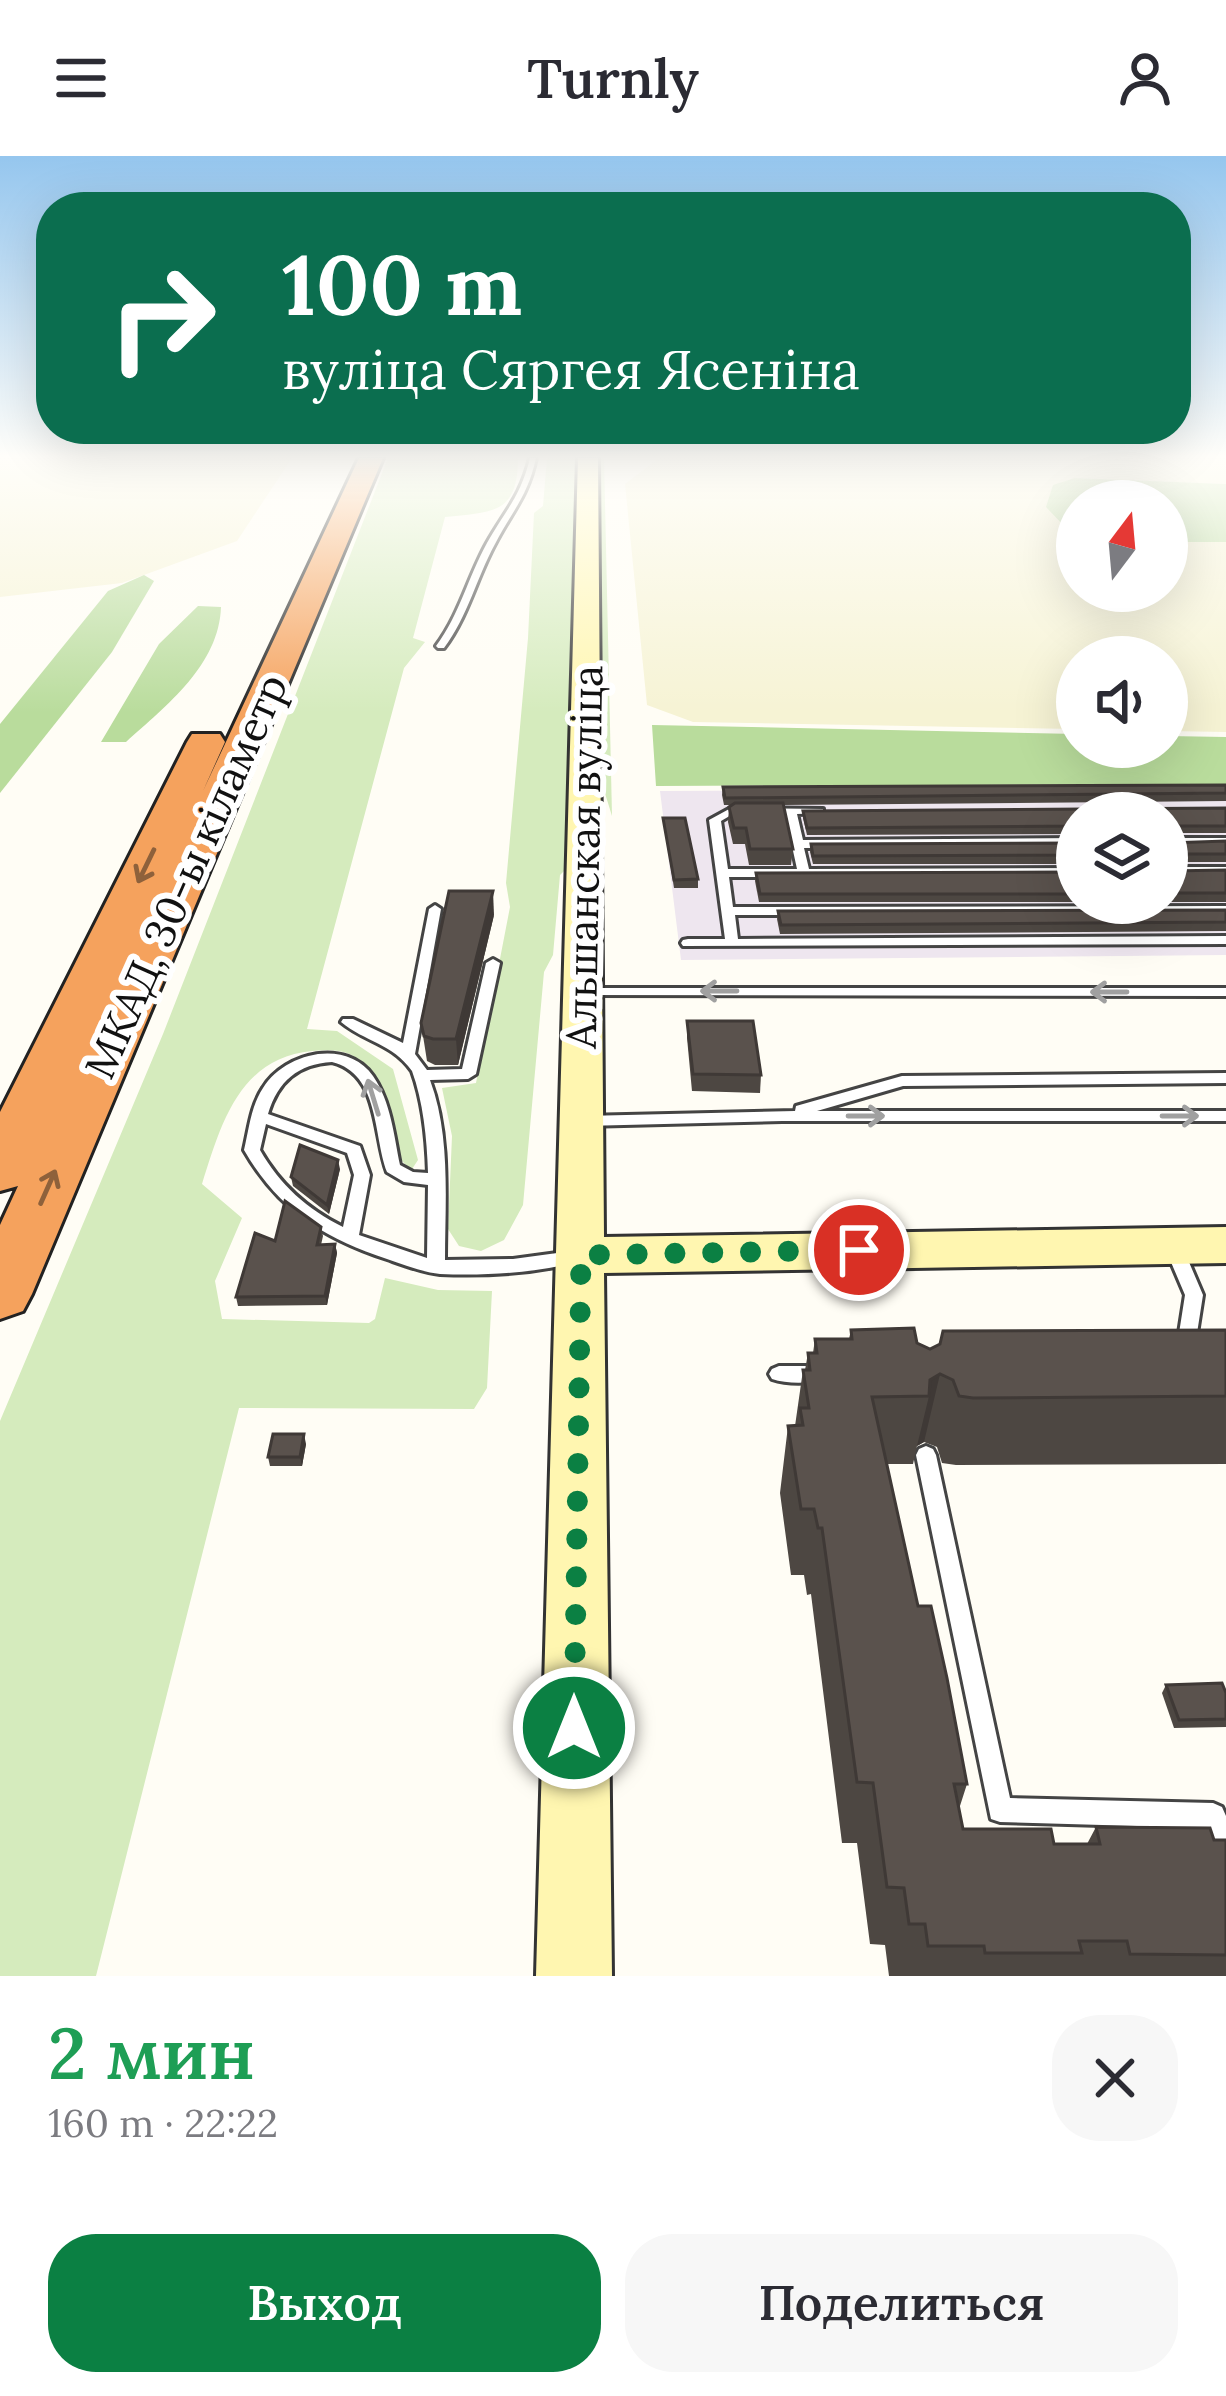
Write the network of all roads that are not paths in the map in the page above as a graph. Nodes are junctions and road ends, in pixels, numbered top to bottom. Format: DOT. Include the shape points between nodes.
graph roads {
  1 [pos="302,543"];
  2 [pos="333,543"];
  3 [pos="491,543"];
  4 [pos="587,543"];
  5 [pos="441,646"];
  6 [pos="790,811"];
  7 [pos="836,811"];
  8 [pos="1056,842"];
  9 [pos="1188,842"];
  10 [pos="1226,842"];
  11 [pos="798,844"];
  12 [pos="1188,871"];
  13 [pos="1226,871"];
  14 [pos="1056,872"];
  15 [pos="722,873"];
  16 [pos="804,873"];
  17 [pos="435,910"];
  18 [pos="1226,910"];
  19 [pos="728,911"];
  20 [pos="1226,940"];
  21 [pos="688,943"];
  22 [pos="732,943"];
  23 [pos="494,962"];
  24 [pos="583,992"];
  25 [pos="1226,992"];
  26 [pos="348,1022"];
  27 [pos="408,1054"];
  28 [pos="419,1075"];
  29 [pos="1226,1078"];
  30 [pos="782,1116"];
  31 [pos="1226,1116"];
  32 [pos="261,1117"];
  33 [pos="581,1121"];
  34 [pos="0,1171"];
  35 [pos="434,1179"];
  36 [pos="350,1234"];
  37 [pos="1226,1245"];
  38 [pos="1173,1246"];
  39 [pos="581,1255"];
  40 [pos="436,1267"];
  41 [pos="0,1294"];
  42 [pos="1163,1349"];
  43 [pos="778,1374"];
  44 [pos="844,1374"];
  45 [pos="926,1455"];
  46 [pos="1226,1843"];
  47 [pos="574,1976"];
  1 -- 34 [label="highway, МКАД, 30-ы кіламетр, one-way"];
  41 -- 2 [label="highway, МКАД, 30-ы кіламетр, one-way"];
  3 -- 5 [label="lane" via="459,625"];
  4 -- 24 [label="main road, Альшанская вуліца"];
  6 -- 7 [label="lane"];
  6 -- 11 [label="lane"];
  6 -- 15 [label="lane" via="731,812 715,820"];
  8 -- 11 [label="lane"];
  9 -- 10 [label="lane"];
  11 -- 16 [label="lane"];
  12 -- 13 [label="lane"];
  14 -- 16 [label="lane"];
  15 -- 16 [label="lane"];
  15 -- 19 [label="lane"];
  17 -- 27 [label="lane"];
  18 -- 19 [label="lane"];
  19 -- 22 [label="lane"];
  20 -- 22 [label="lane"];
  21 -- 22 [label="lane"];
  23 -- 28 [label="lane" via="467,1074"];
  25 -- 24 [label="lane, one-way"];
  24 -- 33 [label="main road, Альшанская вуліца"];
  26 -- 27 [label="lane"];
  27 -- 28 [label="lane"];
  28 -- 35 [label="lane" via="436,1144"];
  29 -- 30 [label="lane" via="902,1081"];
  30 -- 31 [label="lane, one-way"];
  30 -- 33 [label="lane"];
  35 -- 32 [label="lane, one-way" via="393,1168 369,1080 350,1060 292,1066 267,1093"];
  32 -- 36 [label="lane" via="252,1150 271,1186 294,1207"];
  32 -- 36 [label="lane" via="354,1150 362,1174"];
  33 -- 39 [label="main road, Альшанская вуліца"];
  35 -- 40 [label="lane"];
  36 -- 40 [label="lane" via="385,1254"];
  37 -- 38 [label="main road"];
  38 -- 39 [label="main road"];
  38 -- 42 [label="lane" via="1194,1294 1196,1349"];
  39 -- 40 [label="lane"];
  39 -- 47 [label="main road, Альшанская вуліца"];
  43 -- 44 [label="lane"];
  45 -- 46 [label="lane" via="1000,1810 1213,1816"];
}
